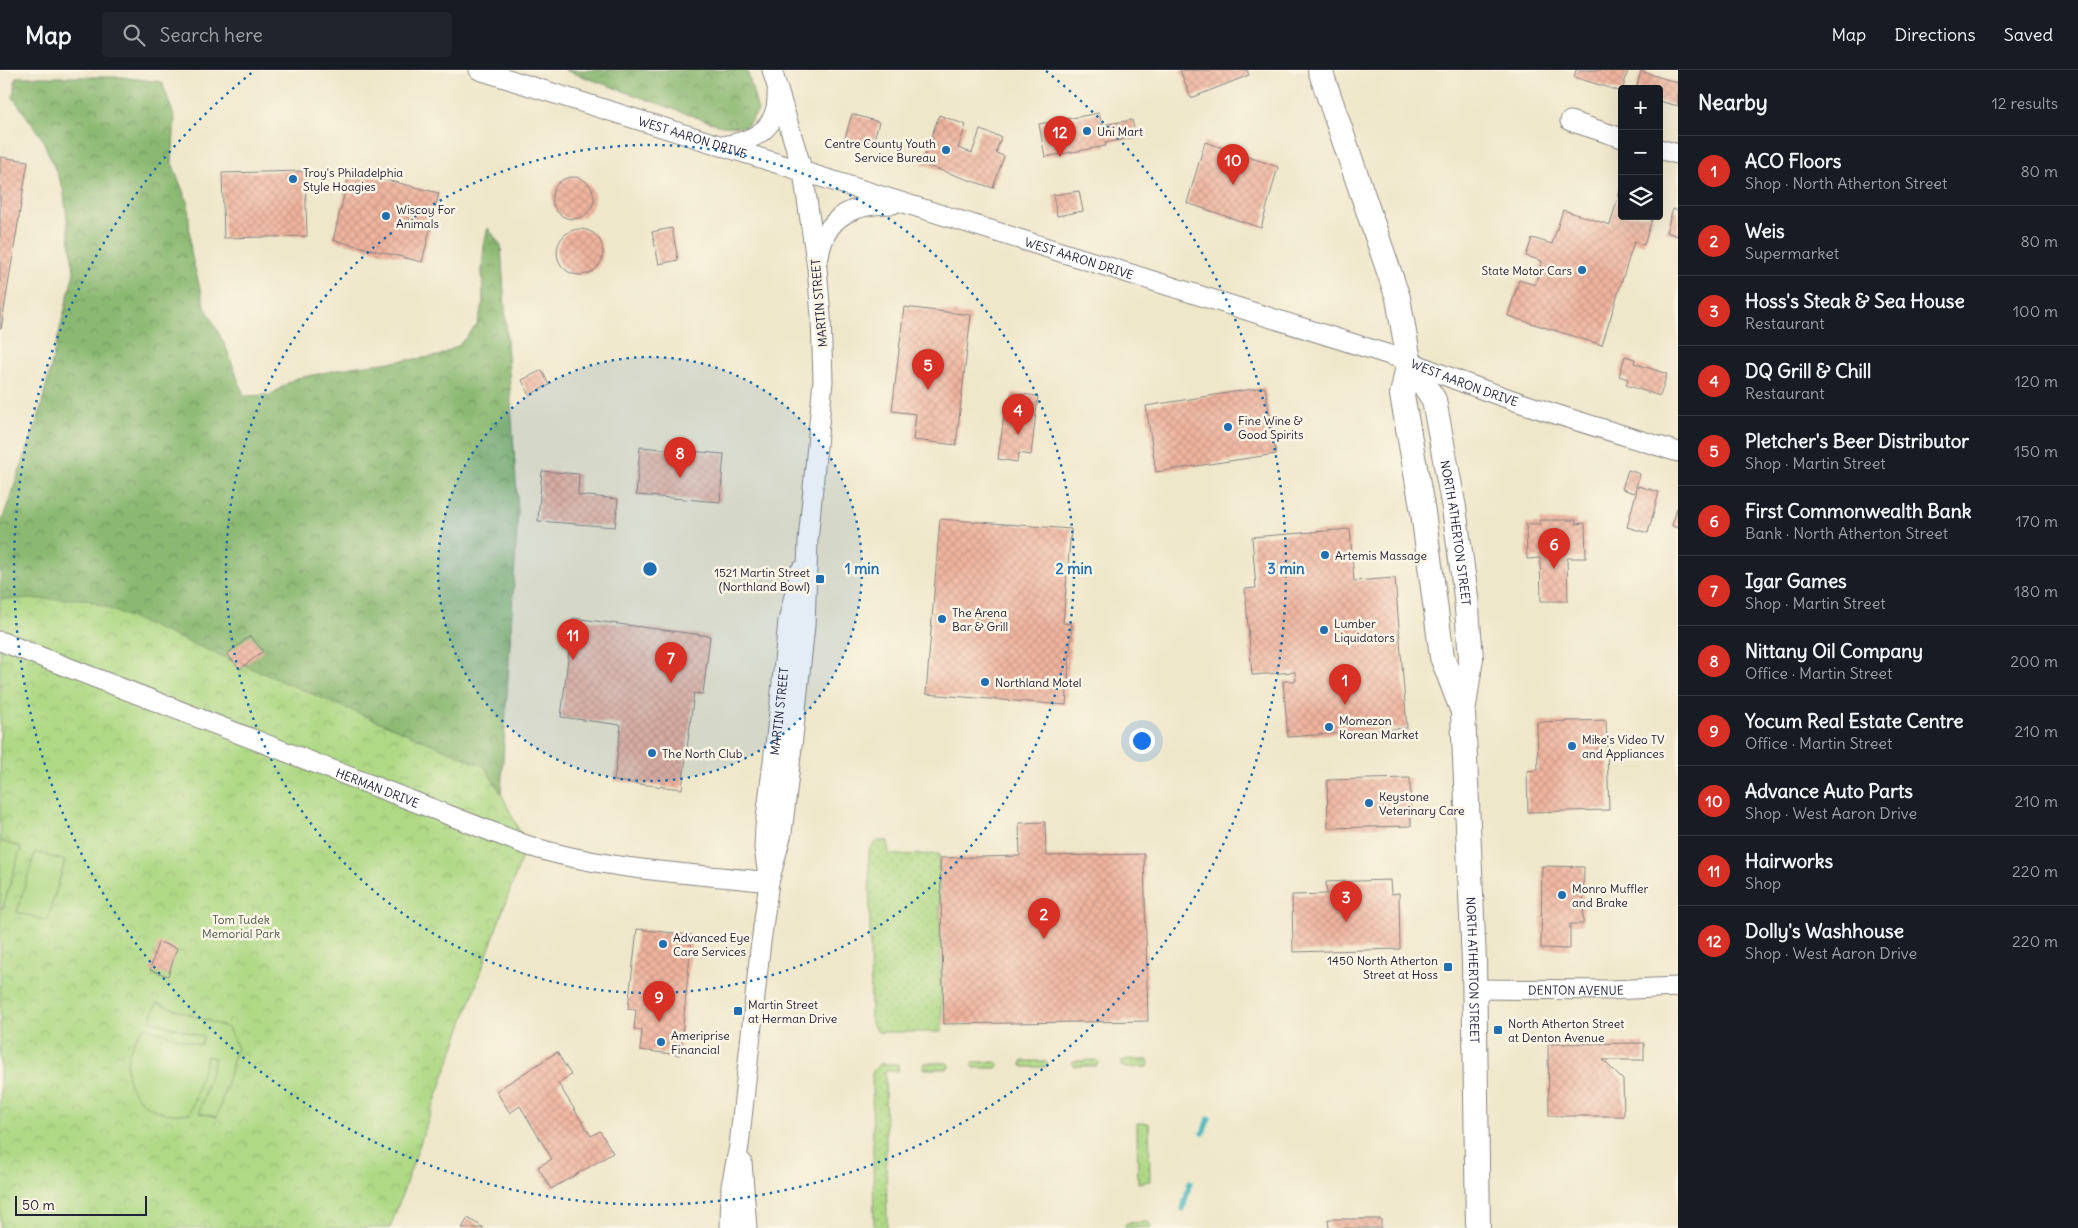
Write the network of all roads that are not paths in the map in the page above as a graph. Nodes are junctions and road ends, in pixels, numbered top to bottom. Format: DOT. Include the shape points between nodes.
graph roads {
  1 [pos="479,70"];
  2 [pos="1320,70"];
  3 [pos="774,77"];
  4 [pos="1570,121"];
  5 [pos="1618,137"];
  6 [pos="718,146"];
  7 [pos="1663,150"];
  8 [pos="1678,154"];
  9 [pos="803,172"];
  10 [pos="906,205"];
  11 [pos="817,268"];
  12 [pos="1408,361"];
  13 [pos="1678,452"];
  14 [pos="0,641"];
  15 [pos="769,882"];
  16 [pos="1678,987"];
  17 [pos="1474,989"];
  18 [pos="739,1146"];
  19 [pos="730,1228"];
  20 [pos="747,1228"];
  21 [pos="1478,1228"];
  1 -- 6 [label="street, WEST AARON DRIVE"];
  2 -- 12 [label="main road, NORTH ATHERTON STREET" via="1398,298"];
  3 -- 6 [label="street" via="778,105 775,115 761,133 743,142"];
  3 -- 9 [label="street, MARTIN STREET"];
  4 -- 5 [label="street"];
  6 -- 9 [label="street, WEST AARON DRIVE"];
  7 -- 8 [label="street"];
  9 -- 10 [label="street, WEST AARON DRIVE"];
  9 -- 11 [label="street, MARTIN STREET"];
  10 -- 11 [label="street" via="874,205 836,218 820,245"];
  10 -- 12 [label="street, WEST AARON DRIVE"];
  11 -- 15 [label="street, MARTIN STREET" via="823,381 808,541 788,621 765,828"];
  12 -- 13 [label="street, WEST AARON DRIVE" via="1521,403"];
  12 -- 17 [label="main road, NORTH ATHERTON STREET" via="1434,400 1466,597 1471,658 1463,713"];
  14 -- 15 [label="street, HERMAN DRIVE" via="526,845 588,861"];
  15 -- 18 [label="street, MARTIN STREET"];
  16 -- 17 [label="street, DENTON AVENUE"];
  17 -- 21 [label="main road, NORTH ATHERTON STREET"];
  18 -- 19 [label="street, MARTIN STREET" via="731,1186"];
  18 -- 20 [label="street, MARTIN STREET"];
}
